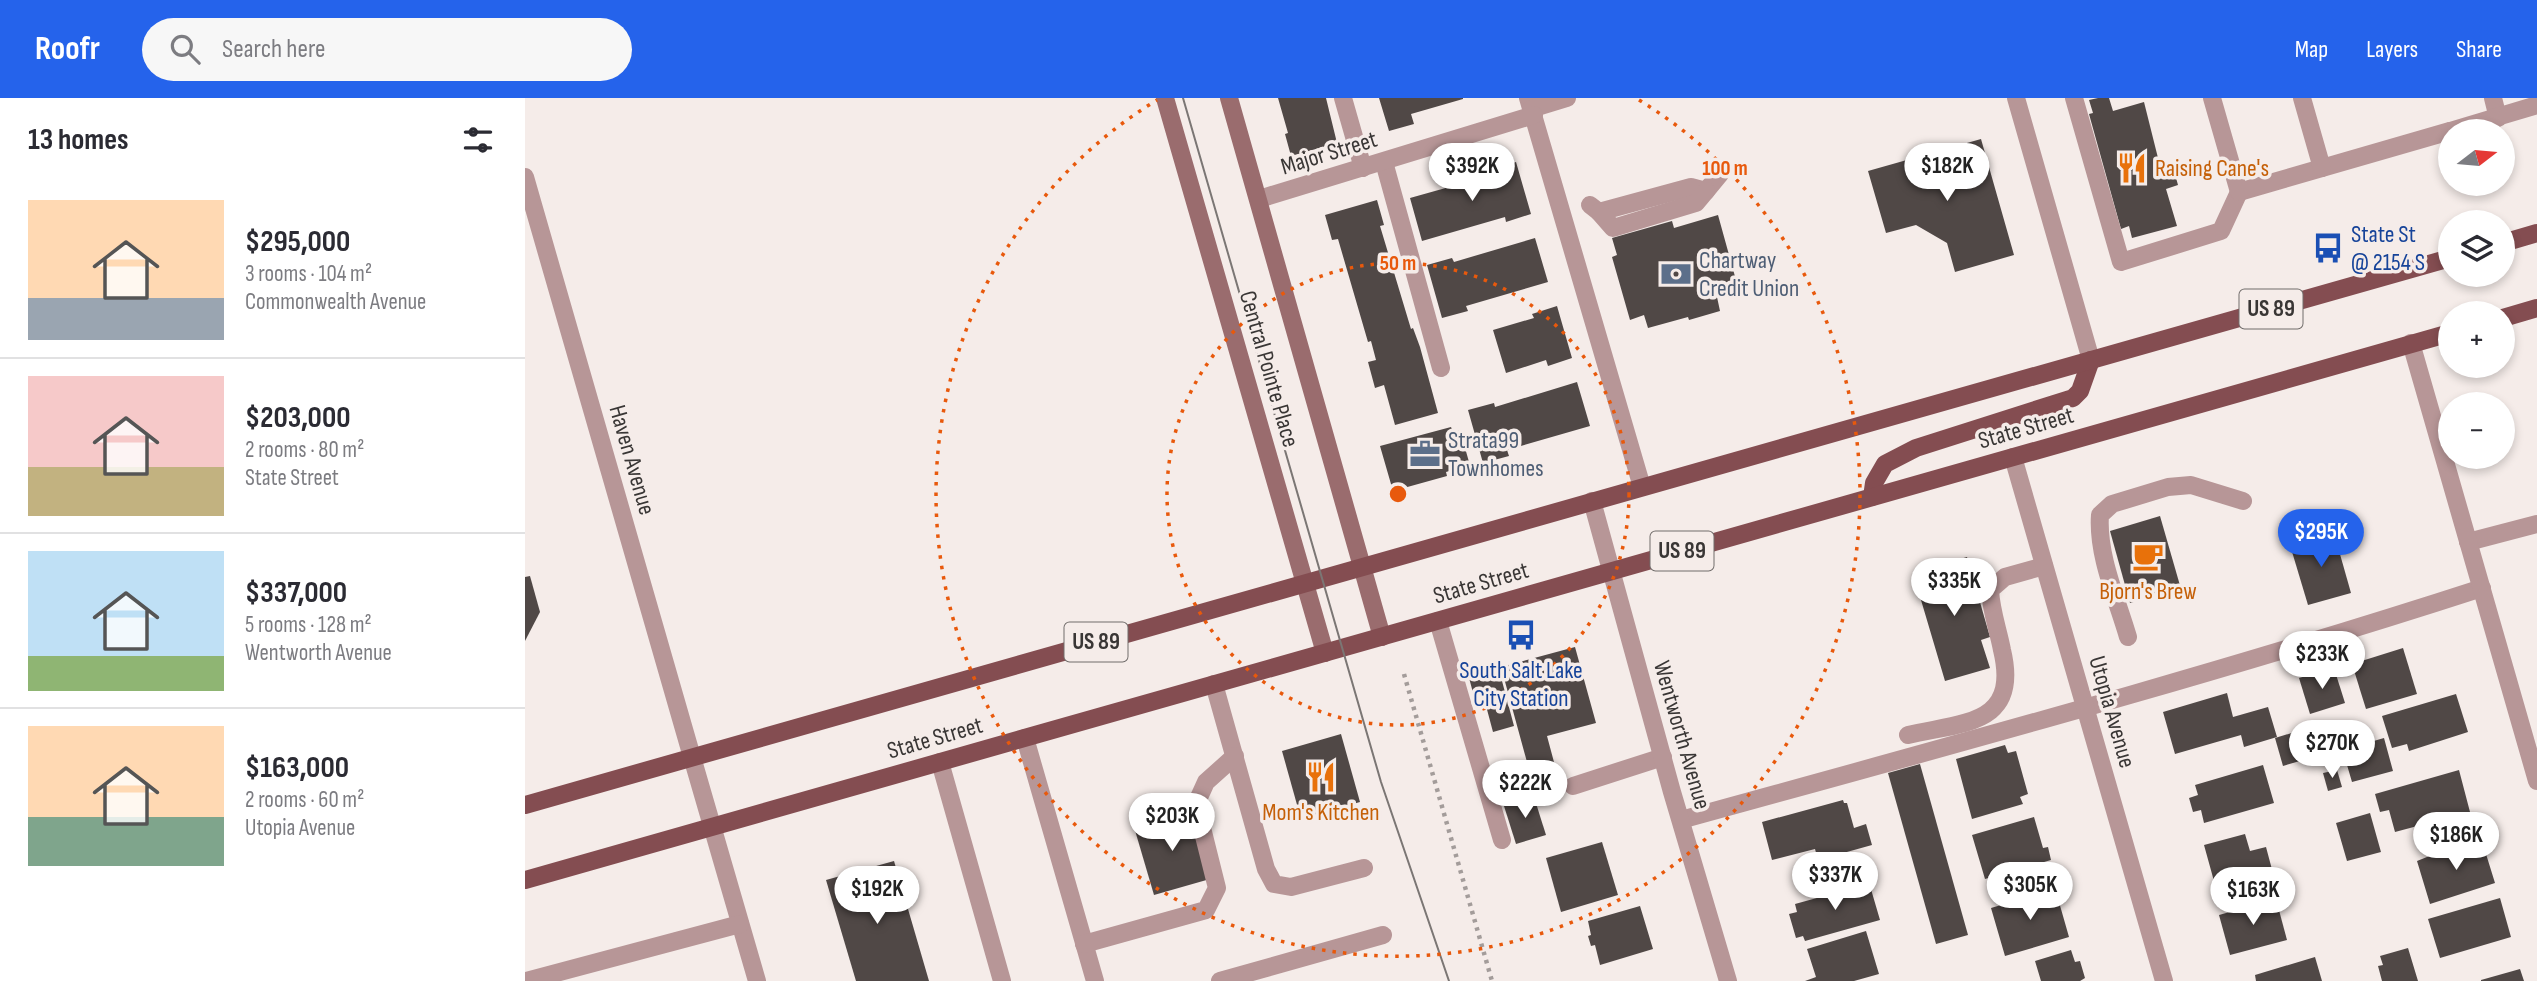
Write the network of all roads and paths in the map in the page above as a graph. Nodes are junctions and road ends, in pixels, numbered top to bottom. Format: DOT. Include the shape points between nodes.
graph roads {
  1 [pos="1165,98"];
  2 [pos="1230,98"];
  3 [pos="1343,98"];
  4 [pos="1567,98"];
  5 [pos="2016,98"];
  6 [pos="2074,98"];
  7 [pos="2212,98"];
  8 [pos="2302,98"];
  9 [pos="2493,98"];
  10 [pos="2537,105"];
  11 [pos="1531,107"];
  12 [pos="2498,118"];
  13 [pos="2494,119"];
  14 [pos="2438,134"];
  15 [pos="1384,162"];
  16 [pos="1363,168"];
  17 [pos="2322,168"];
  18 [pos="1720,174"];
  19 [pos="525,177"];
  20 [pos="2239,192"];
  21 [pos="1259,199"];
  22 [pos="1594,209"];
  23 [pos="2537,233"];
  24 [pos="2515,239"];
  25 [pos="2438,261"];
  26 [pos="2537,308"];
  27 [pos="2515,314"];
  28 [pos="2438,336"];
  29 [pos="2411,344"];
  30 [pos="2091,360"];
  31 [pos="1441,368"];
  32 [pos="2013,457"];
  33 [pos="1642,487"];
  34 [pos="1872,497"];
  35 [pos="1593,501"];
  36 [pos="2243,501"];
  37 [pos="2537,524"];
  38 [pos="2468,542"];
  39 [pos="2044,566"];
  40 [pos="1361,567"];
  41 [pos="1611,571"];
  42 [pos="1305,583"];
  43 [pos="2481,588"];
  44 [pos="1438,621"];
  45 [pos="1382,637"];
  46 [pos="2128,638"];
  47 [pos="1325,653"];
  48 [pos="1404,674"];
  49 [pos="1214,684"];
  50 [pos="2085,708"];
  51 [pos="1908,735"];
  52 [pos="1025,738"];
  53 [pos="1235,756"];
  54 [pos="692,757"];
  55 [pos="1663,757"];
  56 [pos="940,762"];
  57 [pos="2537,781"];
  58 [pos="1573,786"];
  59 [pos="525,805"];
  60 [pos="1681,820"];
  61 [pos="712,827"];
  62 [pos="1502,840"];
  63 [pos="1364,868"];
  64 [pos="525,880"];
  65 [pos="740,924"];
  66 [pos="1383,935"];
  67 [pos="1084,944"];
  68 [pos="526,981"];
  69 [pos="757,981"];
  70 [pos="1002,981"];
  71 [pos="1095,981"];
  72 [pos="1220,981"];
  73 [pos="1492,981"];
  74 [pos="1728,981"];
  75 [pos="2164,981"];
  1 -- 42 [label="street, Central Pointe Place"];
  2 -- 21 [label="street, Central Pointe Place"];
  3 -- 16 [label="street"];
  4 -- 11 [label="street, Major Street"];
  5 -- 30 [label="street"];
  6 -- 20 [label="street" via="2121,262 2221,232"];
  7 -- 20 [label="street"];
  8 -- 17 [label="street"];
  9 -- 12 [label="street"];
  10 -- 12 [label="street"];
  11 -- 15 [label="street, Major Street"];
  11 -- 33 [label="street"];
  12 -- 13 [label="street"];
  14 -- 17 [label="street"];
  15 -- 16 [label="street, Major Street"];
  15 -- 31 [label="street"];
  16 -- 21 [label="street, Major Street"];
  17 -- 20 [label="street"];
  18 -- 22 [label="street" via="1706,191 1691,187"];
  19 -- 54 [label="street, Haven Avenue"];
  21 -- 40 [label="street, Central Pointe Place"];
  23 -- 24 [label="main road"];
  25 -- 30 [label="main road, State Street / US 89"];
  26 -- 27 [label="main road"];
  28 -- 29 [label="main road, State Street / US 89"];
  29 -- 32 [label="main road, State Street / US 89"];
  29 -- 38 [label="street"];
  30 -- 33 [label="main road, State Street / US 89"];
  30 -- 34 [label="main road" via="2073,398 1916,448 1885,464"];
  32 -- 34 [label="main road, State Street / US 89"];
  32 -- 39 [label="street, Utopia Avenue"];
  33 -- 35 [label="main road, State Street / US 89"];
  34 -- 41 [label="main road, State Street / US 89"];
  35 -- 40 [label="main road, State Street / US 89"];
  35 -- 41 [label="street, Wentworth Avenue"];
  36 -- 46 [label="street" via="2190,485 2168,487 2112,504 2100,515 2102,549"];
  37 -- 38 [label="street"];
  38 -- 43 [label="street"];
  39 -- 50 [label="street, Utopia Avenue"];
  39 -- 51 [label="street" via="2005,578 1990,590 2007,670 2005,692 1993,711 1968,722"];
  40 -- 42 [label="main road, State Street / US 89"];
  40 -- 45 [label="street, Central Pointe Place"];
  41 -- 44 [label="main road, State Street / US 89"];
  41 -- 55 [label="street, Wentworth Avenue"];
  42 -- 47 [label="street, Central Pointe Place"];
  42 -- 54 [label="main road, State Street / US 89"];
  43 -- 50 [label="street"];
  43 -- 57 [label="street"];
  44 -- 45 [label="main road, State Street / US 89"];
  44 -- 62 [label="street"];
  45 -- 47 [label="main road, State Street / US 89"];
  47 -- 49 [label="main road, State Street / US 89"];
  48 -- 73 [label="path"];
  49 -- 52 [label="main road, State Street / US 89"];
  49 -- 53 [label="street"];
  50 -- 60 [label="street"];
  50 -- 75 [label="street, Utopia Avenue"];
  52 -- 56 [label="main road, State Street / US 89"];
  52 -- 67 [label="street"];
  53 -- 63 [label="street" via="1274,884 1291,887"];
  53 -- 67 [label="street" via="1206,782 1196,803 1217,888 1206,910"];
  54 -- 59 [label="main road, State Street / US 89"];
  54 -- 61 [label="street, Haven Avenue"];
  55 -- 58 [label="street"];
  55 -- 60 [label="street, Wentworth Avenue"];
  56 -- 61 [label="main road, State Street / US 89"];
  56 -- 70 [label="street"];
  60 -- 74 [label="street, Wentworth Avenue"];
  61 -- 64 [label="main road, State Street / US 89"];
  61 -- 65 [label="street, Haven Avenue"];
  65 -- 68 [label="street"];
  65 -- 69 [label="street, Haven Avenue"];
  66 -- 72 [label="street"];
  67 -- 71 [label="street"];
}
